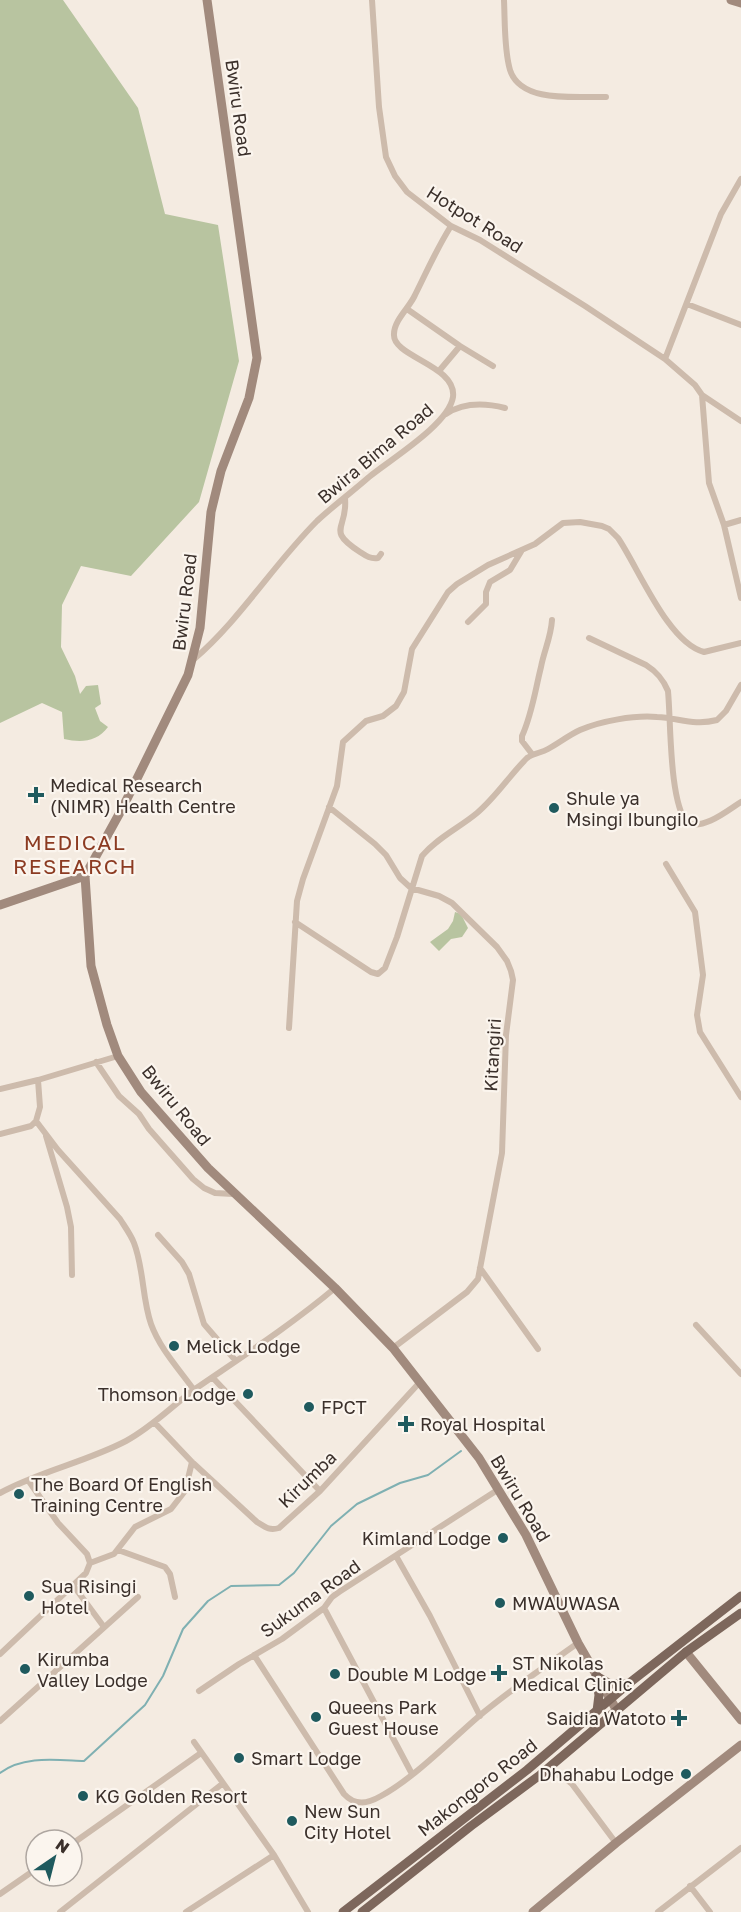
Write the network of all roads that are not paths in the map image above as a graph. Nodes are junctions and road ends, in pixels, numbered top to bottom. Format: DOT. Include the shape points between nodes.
graph roads {
  1 [pos="207,0"];
  2 [pos="372,0"];
  3 [pos="504,0"];
  4 [pos="731,0"];
  5 [pos="741,3"];
  6 [pos="606,97"];
  7 [pos="741,179"];
  8 [pos="451,226"];
  9 [pos="687,304"];
  10 [pos="407,309"];
  11 [pos="741,324"];
  12 [pos="460,346"];
  13 [pos="665,359"];
  14 [pos="494,366"];
  15 [pos="439,371"];
  16 [pos="702,395"];
  17 [pos="505,408"];
  18 [pos="446,414"];
  19 [pos="741,421"];
  20 [pos="345,498"];
  21 [pos="741,520"];
  22 [pos="724,525"];
  23 [pos="522,550"];
  24 [pos="381,554"];
  25 [pos="741,598"];
  26 [pos="552,620"];
  27 [pos="468,622"];
  28 [pos="589,638"];
  29 [pos="741,643"];
  30 [pos="193,660"];
  31 [pos="741,685"];
  32 [pos="670,719"];
  33 [pos="532,754"];
  34 [pos="741,802"];
  35 [pos="329,807"];
  36 [pos="666,864"];
  37 [pos="86,876"];
  38 [pos="411,888"];
  39 [pos="0,905"];
  40 [pos="295,922"];
  41 [pos="288,1028"];
  42 [pos="118,1056"];
  43 [pos="96,1062"];
  44 [pos="38,1080"];
  45 [pos="0,1089"];
  46 [pos="741,1097"];
  47 [pos="36,1121"];
  48 [pos="45,1133"];
  49 [pos="0,1134"];
  50 [pos="233,1194"];
  51 [pos="158,1235"];
  52 [pos="480,1268"];
  53 [pos="72,1275"];
  54 [pos="335,1288"];
  55 [pos="696,1325"];
  56 [pos="393,1348"];
  57 [pos="538,1349"];
  58 [pos="236,1361"];
  59 [pos="741,1374"];
  60 [pos="213,1378"];
  61 [pos="420,1382"];
  62 [pos="194,1390"];
  63 [pos="154,1422"];
  64 [pos="192,1462"];
  65 [pos="28,1480"];
  66 [pos="499,1489"];
  67 [pos="320,1491"];
  68 [pos="0,1493"];
  69 [pos="118,1550"];
  70 [pos="396,1556"];
  71 [pos="90,1563"];
  72 [pos="73,1584"];
  73 [pos="138,1597"];
  74 [pos="741,1597"];
  75 [pos="175,1598"];
  76 [pos="324,1608"];
  77 [pos="741,1613"];
  78 [pos="104,1627"];
  79 [pos="578,1643"];
  80 [pos="686,1652"];
  81 [pos="0,1654"];
  82 [pos="254,1655"];
  83 [pos="596,1676"];
  84 [pos="628,1684"];
  85 [pos="199,1691"];
  86 [pos="610,1700"];
  87 [pos="616,1710"];
  88 [pos="597,1711"];
  89 [pos="480,1716"];
  90 [pos="741,1720"];
  91 [pos="0,1721"];
  92 [pos="194,1742"];
  93 [pos="741,1745"];
  94 [pos="201,1753"];
  95 [pos="412,1774"];
  96 [pos="540,1775"];
  97 [pos="222,1784"];
  98 [pos="84,1836"];
  99 [pos="616,1843"];
  100 [pos="741,1848"];
  101 [pos="274,1855"];
  102 [pos="24,1877"];
  103 [pos="690,1886"];
  104 [pos="0,1894"];
  105 [pos="60,1912"];
  106 [pos="186,1912"];
  107 [pos="308,1912"];
  108 [pos="343,1912"];
  109 [pos="362,1912"];
  110 [pos="533,1912"];
  111 [pos="658,1912"];
  112 [pos="710,1912"];
  1 -- 30 [label="main road, Bwiru Road" via="257,358 249,398 221,471 211,512 200,628"];
  2 -- 8 [label="street, Hotpot Road" via="386,157 407,192"];
  3 -- 6 [label="street" via="508,60 519,84 536,94"];
  4 -- 5 [label="main road"];
  7 -- 9 [label="street" via="721,214"];
  8 -- 10 [label="street, Bwira Bima Road"];
  8 -- 13 [label="street, Hotpot Road" via="480,240"];
  9 -- 11 [label="street"];
  9 -- 13 [label="street"];
  10 -- 12 [label="street"];
  10 -- 15 [label="street, Bwira Bima Road" via="394,331 395,341"];
  12 -- 14 [label="street"];
  12 -- 15 [label="street"];
  13 -- 16 [label="street, Hotpot Road"];
  15 -- 18 [label="street, Bwira Bima Road" via="453,391"];
  16 -- 19 [label="street, Hotpot Road"];
  16 -- 22 [label="street" via="707,471"];
  17 -- 18 [label="street" via="463,405"];
  18 -- 20 [label="street, Bwira Bima Road"];
  20 -- 24 [label="street" via="341,538 371,559"];
  20 -- 30 [label="street, Bwira Bima Road" via="318,521"];
  21 -- 22 [label="street"];
  22 -- 25 [label="street"];
  23 -- 27 [label="street" via="510,570 490,582 486,604"];
  23 -- 29 [label="street" via="563,524 586,523 609,529 624,547 661,611 685,640 704,652"];
  23 -- 35 [label="street" via="488,565 448,592 412,649 404,692 396,706 383,717 366,721 343,742 340,777"];
  26 -- 33 [label="street" via="533,707 522,736"];
  28 -- 32 [label="street" via="655,670 668,691"];
  30 -- 37 [label="main road, Bwiru Road" via="167,721"];
  31 -- 32 [label="street" via="717,720"];
  32 -- 33 [label="street" via="646,716 607,722 579,730 545,751"];
  32 -- 34 [label="street" via="674,783 687,823 703,825"];
  33 -- 38 [label="street" via="482,808 429,847"];
  35 -- 38 [label="street" via="375,844"];
  35 -- 40 [label="street" via="303,879"];
  36 -- 46 [label="street" via="695,912 703,975 697,1015 700,1032"];
  37 -- 39 [label="main road"];
  37 -- 42 [label="main road, Bwiru Road" via="91,966"];
  38 -- 40 [label="street" via="397,937 385,968 378,974"];
  38 -- 52 [label="street, Kitangiri" via="452,903 497,947 513,980 506,1035 502,1153"];
  40 -- 41 [label="street"];
  42 -- 43 [label="street"];
  42 -- 50 [label="main road, Bwiru Road" via="155,1110"];
  43 -- 44 [label="street"];
  43 -- 50 [label="street" via="119,1096 193,1179 215,1193"];
  44 -- 45 [label="street"];
  44 -- 47 [label="street" via="40,1107"];
  47 -- 48 [label="street"];
  47 -- 49 [label="street"];
  48 -- 53 [label="street" via="71,1227"];
  48 -- 62 [label="street" via="127,1229 139,1261 152,1325 164,1350"];
  50 -- 54 [label="main road, Bwiru Road"];
  51 -- 58 [label="street" via="189,1274 204,1324"];
  52 -- 56 [label="street, Kitangiri" via="478,1279 467,1292"];
  52 -- 57 [label="street"];
  54 -- 56 [label="main road, Bwiru Road"];
  54 -- 58 [label="street"];
  55 -- 59 [label="street"];
  56 -- 61 [label="main road, Bwiru Road"];
  58 -- 60 [label="street"];
  60 -- 62 [label="street"];
  60 -- 67 [label="street"];
  61 -- 66 [label="main road, Bwiru Road"];
  61 -- 67 [label="street, Kirumba"];
  62 -- 63 [label="street"];
  63 -- 64 [label="street, Kirumba"];
  63 -- 65 [label="street" via="127,1440"];
  64 -- 67 [label="street, Kirumba" via="273,1530"];
  64 -- 69 [label="street" via="178,1502 161,1516 135,1527"];
  65 -- 68 [label="street"];
  65 -- 71 [label="street"];
  66 -- 70 [label="street, Sukuma Road"];
  66 -- 79 [label="main road, Bwiru Road"];
  69 -- 71 [label="street"];
  69 -- 75 [label="street" via="165,1567"];
  70 -- 76 [label="street, Sukuma Road" via="332,1597"];
  70 -- 89 [label="street"];
  71 -- 72 [label="street" via="86,1573"];
  72 -- 78 [label="street"];
  72 -- 81 [label="street"];
  73 -- 78 [label="street"];
  74 -- 84 [label="main road, Makongoro Road"];
  76 -- 82 [label="street, Sukuma Road"];
  76 -- 95 [label="street"];
  77 -- 80 [label="main road, Makongoro Road"];
  78 -- 91 [label="street"];
  79 -- 83 [label="main road, Bwiru Road"];
  79 -- 89 [label="street"];
  80 -- 87 [label="main road, Makongoro Road"];
  80 -- 90 [label="main road"];
  82 -- 85 [label="street, Sukuma Road"];
  82 -- 95 [label="street" via="352,1802 381,1797"];
  83 -- 84 [label="main road" via="610,1684"];
  83 -- 86 [label="main road, Bwiru Road"];
  83 -- 88 [label="main road"];
  84 -- 86 [label="main road, Makongoro Road"];
  86 -- 87 [label="main road, Bwiru Road"];
  86 -- 88 [label="main road, Makongoro Road"];
  87 -- 96 [label="main road, Makongoro Road"];
  88 -- 108 [label="main road, Makongoro Road"];
  89 -- 95 [label="street"];
  92 -- 94 [label="street"];
  93 -- 99 [label="main road"];
  94 -- 97 [label="street"];
  94 -- 98 [label="street"];
  96 -- 99 [label="street" via="561,1775 572,1784"];
  96 -- 109 [label="main road, Makongoro Road"];
  97 -- 101 [label="street"];
  97 -- 105 [label="street"];
  99 -- 110 [label="main road"];
  100 -- 103 [label="street"];
  101 -- 106 [label="street"];
  101 -- 107 [label="street"];
  102 -- 104 [label="street"];
  103 -- 111 [label="street"];
  103 -- 112 [label="street"];
}
